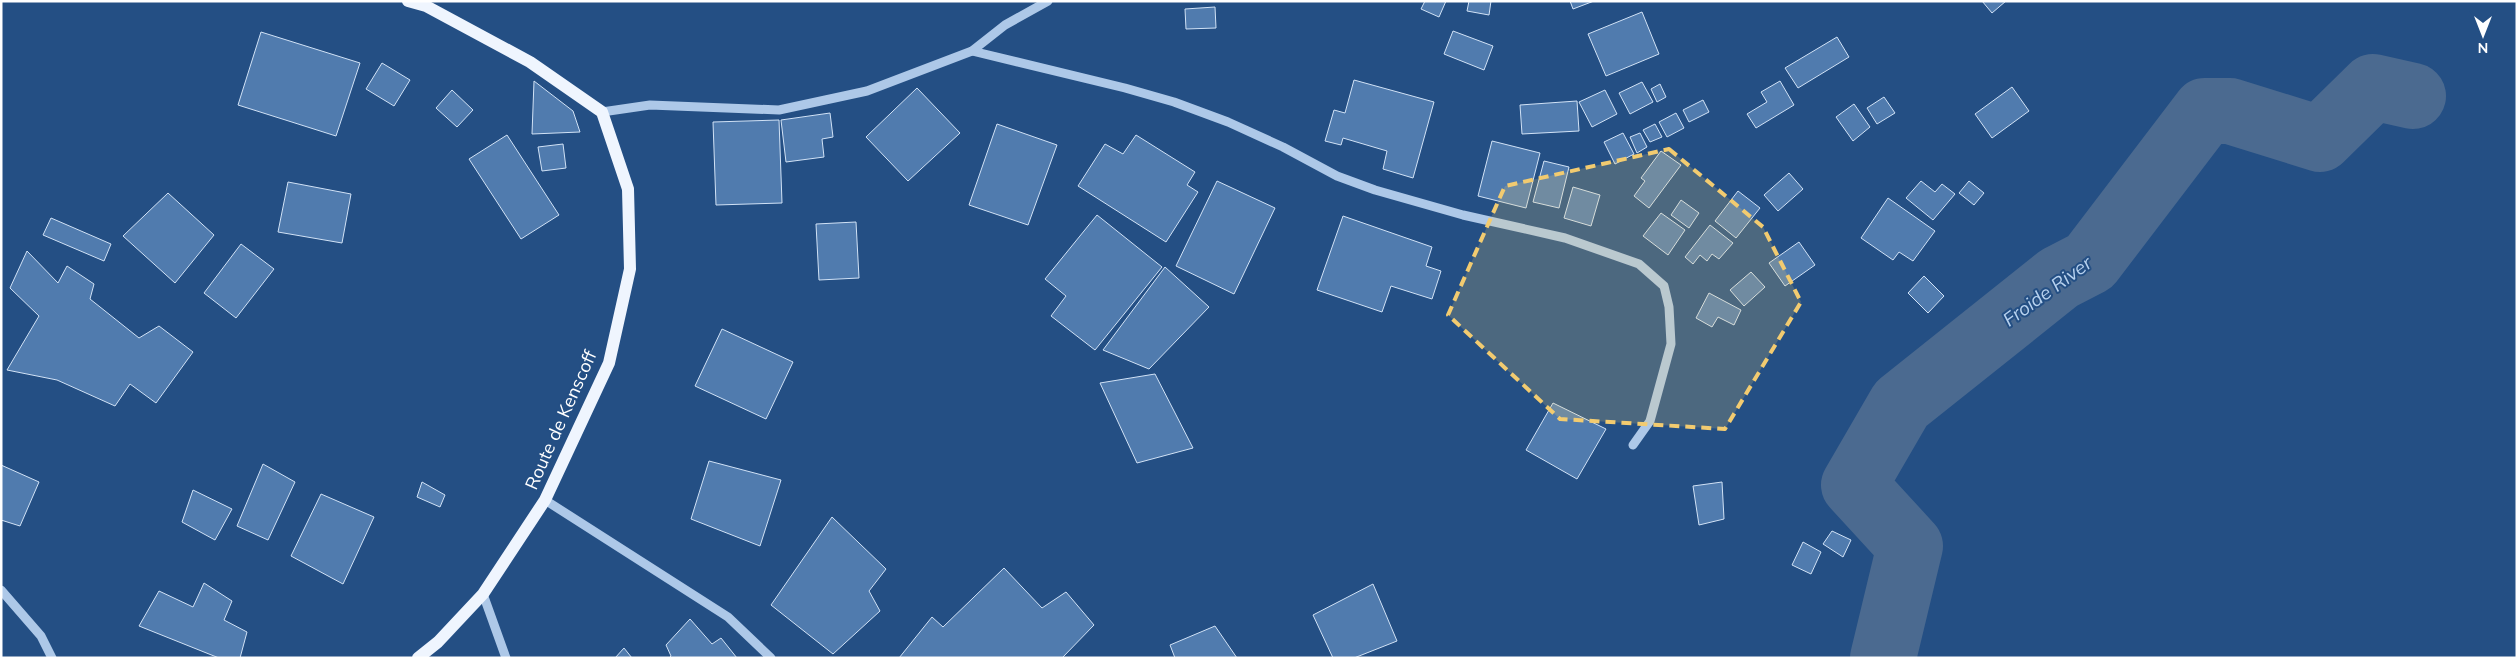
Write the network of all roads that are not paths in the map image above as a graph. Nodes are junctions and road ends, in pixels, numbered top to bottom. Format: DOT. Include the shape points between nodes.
graph roads {
  1 [pos="408,1"];
  2 [pos="1048,1"];
  3 [pos="972,51"];
  4 [pos="602,112"];
  5 [pos="1633,444"];
  6 [pos="546,500"];
  7 [pos="1,590"];
  8 [pos="484,594"];
  9 [pos="52,658"];
  10 [pos="418,658"];
  11 [pos="506,658"];
  12 [pos="771,658"];
  1 -- 4 [label="main road" via="426,6 530,62"];
  2 -- 3 [label="street" via="1005,25"];
  3 -- 4 [label="street" via="868,91 779,110 650,105"];
  3 -- 5 [label="street" via="1174,102 1228,122 1337,176 1375,190 1463,215 1565,238 1639,264 1664,286 1671,344 1650,422"];
  4 -- 6 [label="main road, Route de Kenscoff" via="628,189 630,269 609,363"];
  6 -- 8 [label="main road, Route de Kenscoff"];
  6 -- 12 [label="street" via="728,618"];
  7 -- 9 [label="street" via="41,636"];
  8 -- 10 [label="main road, Route de Kenscoff"];
  8 -- 11 [label="street"];
}
